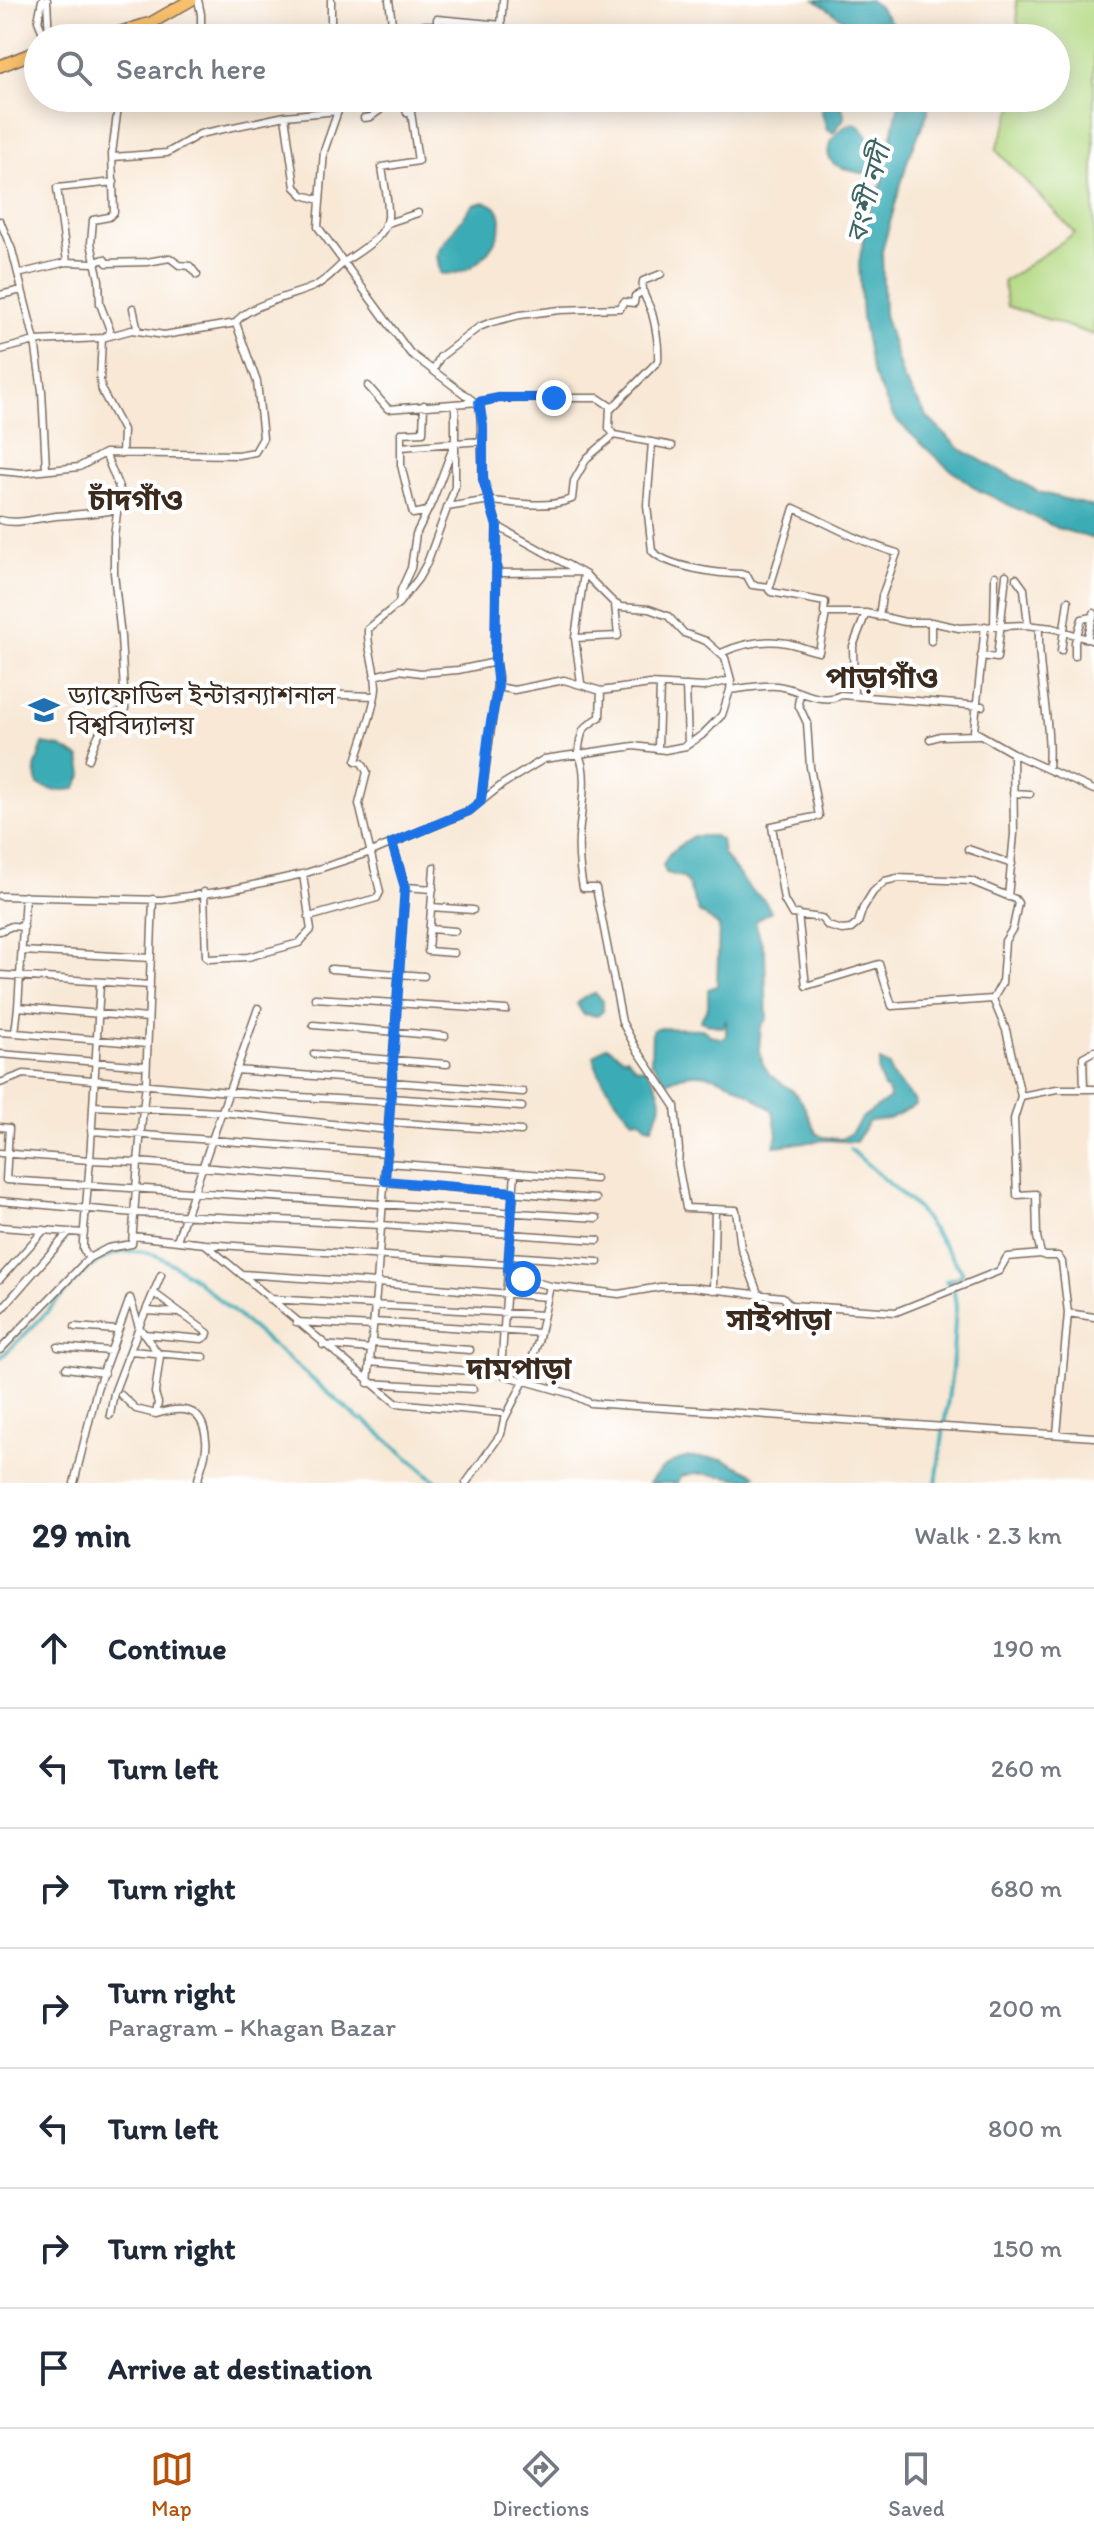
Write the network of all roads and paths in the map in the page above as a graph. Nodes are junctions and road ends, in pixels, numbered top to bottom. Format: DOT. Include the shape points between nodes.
graph roads {
  1 [pos="44,0"];
  2 [pos="191,0"];
  3 [pos="198,0"];
  4 [pos="331,0"];
  5 [pos="389,0"];
  6 [pos="503,0"];
  7 [pos="151,23"];
  8 [pos="46,24"];
  9 [pos="148,24"];
  10 [pos="200,24"];
  11 [pos="331,24"];
  12 [pos="392,24"];
  13 [pos="437,24"];
  14 [pos="491,24"];
  15 [pos="502,24"];
  16 [pos="24,57"];
  17 [pos="0,66"];
  18 [pos="118,112"];
  19 [pos="327,112"];
  20 [pos="338,112"];
  21 [pos="378,112"];
  22 [pos="411,112"];
  23 [pos="285,116"];
  24 [pos="364,118"];
  25 [pos="113,157"];
  26 [pos="114,182"];
  27 [pos="320,200"];
  28 [pos="418,213"];
  29 [pos="0,221"];
  30 [pos="385,224"];
  31 [pos="96,261"];
  32 [pos="67,262"];
  33 [pos="344,263"];
  34 [pos="18,274"];
  35 [pos="661,274"];
  36 [pos="197,275"];
  37 [pos="22,290"];
  38 [pos="642,292"];
  39 [pos="0,295"];
  40 [pos="133,308"];
  41 [pos="236,323"];
  42 [pos="138,331"];
  43 [pos="102,338"];
  44 [pos="35,341"];
  45 [pos="0,350"];
  46 [pos="434,369"];
  47 [pos="368,386"];
  48 [pos="479,402"];
  49 [pos="455,404"];
  50 [pos="424,405"];
  51 [pos="611,409"];
  52 [pos="614,435"];
  53 [pos="482,441"];
  54 [pos="455,442"];
  55 [pos="652,442"];
  56 [pos="672,446"];
  57 [pos="401,447"];
  58 [pos="105,453"];
  59 [pos="122,454"];
  60 [pos="46,469"];
  61 [pos="0,471"];
  62 [pos="490,501"];
  63 [pos="447,507"];
  64 [pos="119,509"];
  65 [pos="427,511"];
  66 [pos="0,520"];
  67 [pos="497,526"];
  68 [pos="496,573"];
  69 [pos="582,573"];
  70 [pos="1006,575"];
  71 [pos="995,576"];
  72 [pos="1016,578"];
  73 [pos="770,587"];
  74 [pos="1068,601"];
  75 [pos="399,603"];
  76 [pos="615,604"];
  77 [pos="826,613"];
  78 [pos="866,613"];
  79 [pos="1094,615"];
  80 [pos="879,617"];
  81 [pos="931,622"];
  82 [pos="998,625"];
  83 [pos="1028,625"];
  84 [pos="985,626"];
  85 [pos="1039,628"];
  86 [pos="1064,631"];
  87 [pos="1077,636"];
  88 [pos="575,638"];
  89 [pos="1091,640"];
  90 [pos="931,641"];
  91 [pos="1061,651"];
  92 [pos="721,653"];
  93 [pos="981,656"];
  94 [pos="1075,656"];
  95 [pos="496,662"];
  96 [pos="374,676"];
  97 [pos="731,680"];
  98 [pos="581,683"];
  99 [pos="660,685"];
  100 [pos="686,686"];
  101 [pos="498,687"];
  102 [pos="261,689"];
  103 [pos="730,690"];
  104 [pos="601,691"];
  105 [pos="800,694"];
  106 [pos="374,696"];
  107 [pos="854,696"];
  108 [pos="980,706"];
  109 [pos="978,735"];
  110 [pos="930,739"];
  111 [pos="688,744"];
  112 [pos="658,747"];
  113 [pos="1013,753"];
  114 [pos="579,757"];
  115 [pos="89,759"];
  116 [pos="1048,769"];
  117 [pos="1094,790"];
  118 [pos="1013,793"];
  119 [pos="1030,794"];
  120 [pos="481,801"];
  121 [pos="392,843"];
  122 [pos="968,849"];
  123 [pos="371,852"];
  124 [pos="1012,864"];
  125 [pos="434,867"];
  126 [pos="303,874"];
  127 [pos="405,887"];
  128 [pos="433,889"];
  129 [pos="204,892"];
  130 [pos="0,896"];
  131 [pos="25,896"];
  132 [pos="1008,897"];
  133 [pos="153,899"];
  134 [pos="431,907"];
  135 [pos="473,910"];
  136 [pos="798,914"];
  137 [pos="309,917"];
  138 [pos="24,927"];
  139 [pos="430,929"];
  140 [pos="0,931"];
  141 [pos="455,931"];
  142 [pos="22,951"];
  143 [pos="454,953"];
  144 [pos="151,958"];
  145 [pos="331,969"];
  146 [pos="398,973"];
  147 [pos="0,975"];
  148 [pos="424,976"];
  149 [pos="20,977"];
  150 [pos="100,984"];
  151 [pos="150,985"];
  152 [pos="315,998"];
  153 [pos="993,999"];
  154 [pos="397,1003"];
  155 [pos="18,1007"];
  156 [pos="258,1008"];
  157 [pos="506,1010"];
  158 [pos="99,1013"];
  159 [pos="148,1018"];
  160 [pos="313,1025"];
  161 [pos="0,1032"];
  162 [pos="395,1032"];
  163 [pos="15,1033"];
  164 [pos="445,1036"];
  165 [pos="97,1038"];
  166 [pos="147,1044"];
  167 [pos="1094,1051"];
  168 [pos="0,1054"];
  169 [pos="314,1054"];
  170 [pos="393,1059"];
  171 [pos="96,1060"];
  172 [pos="447,1064"];
  173 [pos="146,1066"];
  174 [pos="236,1070"];
  175 [pos="94,1080"];
  176 [pos="391,1080"];
  177 [pos="0,1083"];
  178 [pos="146,1084"];
  179 [pos="1084,1089"];
  180 [pos="1094,1089"];
  181 [pos="228,1092"];
  182 [pos="523,1092"];
  183 [pos="1021,1096"];
  184 [pos="390,1100"];
  185 [pos="93,1106"];
  186 [pos="522,1107"];
  187 [pos="142,1110"];
  188 [pos="221,1112"];
  189 [pos="389,1126"];
  190 [pos="0,1127"];
  191 [pos="91,1131"];
  192 [pos="521,1131"];
  193 [pos="140,1135"];
  194 [pos="211,1140"];
  195 [pos="388,1153"];
  196 [pos="4,1154"];
  197 [pos="90,1160"];
  198 [pos="138,1162"];
  199 [pos="387,1163"];
  200 [pos="202,1166"];
  201 [pos="515,1173"];
  202 [pos="596,1179"];
  203 [pos="385,1181"];
  204 [pos="87,1186"];
  205 [pos="137,1187"];
  206 [pos="193,1191"];
  207 [pos="513,1192"];
  208 [pos="596,1199"];
  209 [pos="0,1201"];
  210 [pos="383,1203"];
  211 [pos="85,1209"];
  212 [pos="715,1209"];
  213 [pos="512,1212"];
  214 [pos="135,1213"];
  215 [pos="185,1216"];
  216 [pos="597,1218"];
  217 [pos="381,1225"];
  218 [pos="0,1227"];
  219 [pos="44,1230"];
  220 [pos="69,1232"];
  221 [pos="84,1233"];
  222 [pos="510,1235"];
  223 [pos="133,1236"];
  224 [pos="177,1240"];
  225 [pos="598,1240"];
  226 [pos="205,1244"];
  227 [pos="379,1254"];
  228 [pos="1041,1254"];
  229 [pos="89,1258"];
  230 [pos="598,1262"];
  231 [pos="508,1263"];
  232 [pos="239,1273"];
  233 [pos="161,1275"];
  234 [pos="0,1279"];
  235 [pos="377,1283"];
  236 [pos="550,1286"];
  237 [pos="713,1290"];
  238 [pos="154,1293"];
  239 [pos="506,1293"];
  240 [pos="759,1296"];
  241 [pos="547,1297"];
  242 [pos="270,1299"];
  243 [pos="375,1304"];
  244 [pos="0,1311"];
  245 [pos="147,1311"];
  246 [pos="179,1313"];
  247 [pos="505,1313"];
  248 [pos="1068,1313"];
  249 [pos="543,1315"];
  250 [pos="1094,1317"];
  251 [pos="296,1322"];
  252 [pos="373,1324"];
  253 [pos="75,1327"];
  254 [pos="139,1327"];
  255 [pos="117,1330"];
  256 [pos="503,1332"];
  257 [pos="540,1333"];
  258 [pos="144,1334"];
  259 [pos="323,1345"];
  260 [pos="371,1346"];
  261 [pos="58,1347"];
  262 [pos="0,1350"];
  263 [pos="470,1350"];
  264 [pos="110,1351"];
  265 [pos="130,1351"];
  266 [pos="158,1354"];
  267 [pos="204,1357"];
  268 [pos="370,1362"];
  269 [pos="66,1368"];
  270 [pos="469,1371"];
  271 [pos="104,1373"];
  272 [pos="524,1381"];
  273 [pos="368,1383"];
  274 [pos="473,1389"];
  275 [pos="121,1395"];
  276 [pos="501,1413"];
  277 [pos="156,1414"];
  278 [pos="110,1415"];
  279 [pos="1057,1434"];
  280 [pos="1094,1437"];
  281 [pos="74,1483"];
  282 [pos="197,1483"];
  283 [pos="466,1483"];
  1 -- 8 [label="street"];
  2 -- 7 [label="highway"];
  3 -- 10 [label="street"];
  4 -- 11 [label="street"];
  5 -- 12 [label="street"];
  6 -- 15 [label="street"];
  7 -- 9 [label="highway"];
  13 -- 14 [label="street" via="437,19"];
  16 -- 17 [label="highway"];
  18 -- 25 [label="street"];
  19 -- 23 [label="street"];
  20 -- 27 [label="street" via="324,151"];
  21 -- 24 [label="street"];
  22 -- 30 [label="street" via="418,161 382,167"];
  23 -- 25 [label="street" via="200,134 167,153"];
  23 -- 27 [label="street" via="295,187"];
  25 -- 26 [label="street"];
  26 -- 31 [label="street" via="114,212 91,224"];
  26 -- 32 [label="street" via="57,188"];
  27 -- 33 [label="street" via="318,227"];
  28 -- 30 [label="street"];
  29 -- 34 [label="street"];
  30 -- 33 [label="street" via="364,250"];
  31 -- 32 [label="street"];
  31 -- 36 [label="street" via="170,258"];
  31 -- 43 [label="street" via="100,304 110,330"];
  32 -- 34 [label="street"];
  33 -- 41 [label="street" via="316,286 255,309"];
  33 -- 46 [label="street" via="410,353"];
  34 -- 37 [label="street"];
  35 -- 38 [label="street" via="643,281"];
  37 -- 39 [label="street"];
  37 -- 44 [label="street"];
  38 -- 46 [label="street" via="634,303 624,302 620,308 560,310 492,322 440,357"];
  38 -- 51 [label="street" via="651,310 658,361"];
  40 -- 42 [label="street"];
  41 -- 42 [label="street" via="164,335"];
  41 -- 59 [label="street" via="257,382 263,438 255,452"];
  42 -- 43 [label="street"];
  43 -- 44 [label="street"];
  43 -- 59 [label="street" via="100,380 123,430"];
  44 -- 45 [label="street"];
  44 -- 60 [label="street"];
  46 -- 48 [label="street"];
  47 -- 50 [label="street" via="388,409"];
  48 -- 49 [label="street"];
  48 -- 51 [label="street" via="590,398"];
  48 -- 53 [label="street"];
  49 -- 50 [label="street"];
  49 -- 54 [label="street"];
  50 -- 57 [label="street" via="423,432 401,433"];
  51 -- 52 [label="street" via="609,428"];
  52 -- 55 [label="street"];
  52 -- 62 [label="street" via="587,458 574,481 572,499 521,506"];
  53 -- 54 [label="street"];
  53 -- 62 [label="street" via="483,479"];
  54 -- 57 [label="street"];
  54 -- 63 [label="street" via="456,481"];
  54 -- 65 [label="street"];
  55 -- 56 [label="street"];
  55 -- 73 [label="street" via="647,505 652,551 666,560 741,574 752,585"];
  57 -- 65 [label="street" via="413,514"];
  58 -- 59 [label="street"];
  58 -- 60 [label="street" via="79,467"];
  58 -- 64 [label="street" via="120,490"];
  60 -- 61 [label="street"];
  62 -- 63 [label="street"];
  62 -- 67 [label="street"];
  63 -- 75 [label="street" via="427,563"];
  64 -- 66 [label="street"];
  64 -- 115 [label="street" via="114,573 125,709 99,731"];
  65 -- 75 [label="street"];
  67 -- 68 [label="street"];
  67 -- 69 [label="street"];
  68 -- 69 [label="street"];
  68 -- 95 [label="street"];
  69 -- 76 [label="street"];
  69 -- 88 [label="street"];
  70 -- 82 [label="street"];
  71 -- 82 [label="street"];
  72 -- 83 [label="street" via="1024,589"];
  73 -- 77 [label="street" via="771,592 825,602"];
  73 -- 80 [label="street" via="794,508 859,541 897,553"];
  74 -- 86 [label="street"];
  75 -- 96 [label="street" via="368,629"];
  76 -- 88 [label="street" via="618,636"];
  76 -- 92 [label="street" via="668,616 684,633"];
  77 -- 78 [label="street"];
  77 -- 92 [label="street" via="819,652 774,643"];
  78 -- 80 [label="street"];
  78 -- 107 [label="street" via="853,646"];
  79 -- 87 [label="street" via="1082,619"];
  79 -- 89 [label="street"];
  80 -- 81 [label="street"];
  81 -- 84 [label="street"];
  81 -- 90 [label="street"];
  82 -- 83 [label="street"];
  82 -- 84 [label="street"];
  82 -- 93 [label="street" via="997,658"];
  83 -- 85 [label="street"];
  84 -- 93 [label="street"];
  85 -- 86 [label="street"];
  85 -- 116 [label="street"];
  86 -- 87 [label="street"];
  86 -- 91 [label="street"];
  87 -- 89 [label="street"];
  87 -- 94 [label="street"];
  88 -- 98 [label="street"];
  92 -- 97 [label="street"];
  93 -- 108 [label="street"];
  95 -- 96 [label="street"];
  95 -- 101 [label="street"];
  96 -- 106 [label="street"];
  97 -- 100 [label="street"];
  97 -- 103 [label="street"];
  98 -- 101 [label="street"];
  98 -- 104 [label="street"];
  99 -- 100 [label="street"];
  99 -- 104 [label="street"];
  99 -- 112 [label="street"];
  100 -- 111 [label="street"];
  101 -- 120 [label="street"];
  102 -- 106 [label="street"];
  103 -- 105 [label="street" via="778,686"];
  103 -- 111 [label="street" via="722,715"];
  104 -- 114 [label="street" via="602,712 580,733"];
  105 -- 107 [label="street"];
  105 -- 136 [label="street" via="819,816 772,826 784,900 792,914"];
  106 -- 123 [label="street" via="356,761 367,772 359,804"];
  107 -- 108 [label="street"];
  108 -- 109 [label="street" via="974,731"];
  109 -- 110 [label="street"];
  109 -- 113 [label="street"];
  111 -- 112 [label="street" via="671,750"];
  112 -- 114 [label="street" via="634,746"];
  113 -- 116 [label="street"];
  113 -- 118 [label="street"];
  114 -- 120 [label="street" via="534,763"];
  114 -- 212 [label="street" via="585,790 579,837 583,888 596,888 622,1022 675,1106 686,1208"];
  116 -- 117 [label="street"];
  118 -- 119 [label="street"];
  118 -- 124 [label="street"];
  120 -- 121 [label="street"];
  121 -- 123 [label="street"];
  121 -- 127 [label="street"];
  122 -- 124 [label="street"];
  123 -- 126 [label="street"];
  123 -- 137 [label="street" via="381,889 377,898"];
  124 -- 132 [label="street"];
  125 -- 128 [label="street"];
  126 -- 129 [label="street"];
  126 -- 137 [label="street"];
  127 -- 128 [label="street"];
  127 -- 146 [label="street"];
  128 -- 134 [label="street"];
  129 -- 133 [label="street"];
  129 -- 137 [label="street" via="209,959 248,957 299,943 311,930"];
  130 -- 131 [label="street"];
  131 -- 133 [label="street"];
  131 -- 138 [label="street"];
  132 -- 136 [label="street" via="971,881 898,878 873,892 851,929"];
  132 -- 153 [label="street" via="1018,903 1005,941 1002,983"];
  133 -- 144 [label="street"];
  134 -- 135 [label="street"];
  134 -- 139 [label="street"];
  136 -- 153 [label="street" via="806,986 879,964 892,1006"];
  138 -- 140 [label="street"];
  138 -- 142 [label="street"];
  139 -- 141 [label="street"];
  139 -- 143 [label="street" via="428,951"];
  142 -- 144 [label="street"];
  142 -- 149 [label="street"];
  144 -- 151 [label="street"];
  145 -- 146 [label="street"];
  146 -- 148 [label="street"];
  146 -- 154 [label="street"];
  147 -- 149 [label="street"];
  149 -- 150 [label="street"];
  149 -- 155 [label="street"];
  150 -- 151 [label="street"];
  150 -- 158 [label="street"];
  151 -- 159 [label="street"];
  152 -- 154 [label="street"];
  153 -- 183 [label="street"];
  154 -- 157 [label="street"];
  154 -- 162 [label="street"];
  155 -- 158 [label="street"];
  155 -- 163 [label="street"];
  156 -- 174 [label="street"];
  158 -- 159 [label="street"];
  158 -- 165 [label="street"];
  159 -- 166 [label="street"];
  160 -- 162 [label="street"];
  161 -- 163 [label="street"];
  162 -- 164 [label="street"];
  162 -- 170 [label="street"];
  163 -- 165 [label="street"];
  165 -- 166 [label="street"];
  165 -- 171 [label="street"];
  166 -- 173 [label="street"];
  167 -- 179 [label="street" via="1083,1057"];
  168 -- 171 [label="street"];
  169 -- 170 [label="street"];
  170 -- 172 [label="street"];
  170 -- 176 [label="street"];
  171 -- 173 [label="street"];
  171 -- 175 [label="street"];
  173 -- 178 [label="street"];
  174 -- 176 [label="street"];
  174 -- 181 [label="street"];
  175 -- 177 [label="street" via="24,1074"];
  175 -- 178 [label="street"];
  175 -- 185 [label="street"];
  176 -- 182 [label="street"];
  176 -- 184 [label="street"];
  178 -- 181 [label="street"];
  178 -- 187 [label="street"];
  179 -- 180 [label="street"];
  179 -- 183 [label="street"];
  181 -- 184 [label="street"];
  181 -- 188 [label="street"];
  183 -- 228 [label="street" via="1014,1119 1017,1195 1036,1194"];
  184 -- 186 [label="street"];
  184 -- 189 [label="street"];
  185 -- 187 [label="street"];
  185 -- 191 [label="street"];
  187 -- 188 [label="street"];
  187 -- 193 [label="street"];
  188 -- 189 [label="street"];
  188 -- 194 [label="street"];
  189 -- 192 [label="street"];
  189 -- 195 [label="street"];
  190 -- 196 [label="street" via="9,1128"];
  191 -- 193 [label="street"];
  191 -- 197 [label="street"];
  193 -- 194 [label="street"];
  193 -- 198 [label="street"];
  194 -- 195 [label="street"];
  194 -- 200 [label="street"];
  195 -- 199 [label="street"];
  196 -- 197 [label="street"];
  196 -- 204 [label="street" via="6,1180"];
  197 -- 198 [label="street"];
  197 -- 204 [label="street"];
  198 -- 200 [label="street"];
  198 -- 205 [label="street"];
  199 -- 201 [label="street"];
  199 -- 203 [label="street"];
  200 -- 203 [label="street"];
  200 -- 206 [label="street"];
  201 -- 202 [label="street"];
  201 -- 207 [label="street"];
  203 -- 207 [label="street"];
  203 -- 210 [label="street"];
  204 -- 205 [label="street"];
  204 -- 211 [label="street"];
  205 -- 206 [label="street"];
  205 -- 214 [label="street"];
  206 -- 210 [label="street"];
  206 -- 215 [label="street"];
  207 -- 208 [label="street"];
  207 -- 213 [label="street"];
  209 -- 211 [label="street"];
  210 -- 213 [label="street"];
  210 -- 217 [label="street"];
  211 -- 214 [label="street"];
  211 -- 221 [label="street"];
  212 -- 237 [label="street"];
  212 -- 240 [label="street" via="736,1210 741,1248"];
  213 -- 216 [label="street"];
  213 -- 222 [label="street"];
  214 -- 215 [label="street"];
  214 -- 223 [label="street"];
  215 -- 217 [label="street"];
  215 -- 224 [label="street"];
  217 -- 222 [label="street"];
  217 -- 227 [label="street"];
  218 -- 219 [label="street"];
  219 -- 220 [label="street"];
  219 -- 234 [label="street"];
  220 -- 221 [label="street"];
  220 -- 244 [label="street"];
  221 -- 229 [label="street" via="83,1249"];
  222 -- 225 [label="street"];
  222 -- 231 [label="street"];
  223 -- 224 [label="street"];
  223 -- 229 [label="street" via="132,1244"];
  224 -- 226 [label="street"];
  226 -- 227 [label="street"];
  226 -- 232 [label="street"];
  227 -- 231 [label="street"];
  227 -- 235 [label="street"];
  228 -- 240 [label="street" via="1007,1257 999,1271 887,1312 790,1305 783,1297"];
  228 -- 248 [label="street" via="1060,1257"];
  229 -- 262 [label="street"];
  230 -- 231 [label="street"];
  231 -- 236 [label="street" via="523,1279"];
  231 -- 239 [label="street"];
  232 -- 235 [label="street"];
  232 -- 242 [label="street"];
  233 -- 238 [label="street"];
  235 -- 239 [label="street"];
  235 -- 243 [label="street"];
  236 -- 237 [label="street" via="619,1294 660,1287"];
  236 -- 241 [label="street"];
  237 -- 240 [label="street"];
  238 -- 245 [label="street"];
  238 -- 246 [label="street"];
  239 -- 241 [label="street"];
  239 -- 247 [label="street"];
  241 -- 249 [label="street"];
  242 -- 243 [label="street"];
  242 -- 251 [label="street"];
  243 -- 247 [label="street"];
  243 -- 252 [label="street"];
  245 -- 246 [label="street"];
  245 -- 254 [label="street"];
  246 -- 258 [label="street" via="207,1336"];
  247 -- 249 [label="street"];
  247 -- 256 [label="street"];
  248 -- 250 [label="street"];
  248 -- 279 [label="street"];
  249 -- 257 [label="street"];
  251 -- 252 [label="street"];
  251 -- 259 [label="street"];
  252 -- 256 [label="street"];
  252 -- 260 [label="street"];
  253 -- 255 [label="street"];
  254 -- 255 [label="street" via="130,1298"];
  254 -- 258 [label="street"];
  254 -- 265 [label="street"];
  255 -- 264 [label="street"];
  256 -- 257 [label="street"];
  256 -- 272 [label="street" via="501,1370"];
  257 -- 272 [label="street"];
  258 -- 266 [label="street"];
  259 -- 260 [label="street"];
  259 -- 273 [label="street"];
  260 -- 263 [label="street"];
  260 -- 268 [label="street"];
  261 -- 264 [label="street"];
  264 -- 271 [label="street"];
  265 -- 266 [label="street"];
  265 -- 278 [label="street"];
  266 -- 267 [label="street"];
  266 -- 277 [label="street"];
  268 -- 270 [label="street"];
  268 -- 273 [label="street"];
  269 -- 271 [label="street"];
  271 -- 281 [label="street"];
  272 -- 279 [label="street" via="590,1403"];
  272 -- 283 [label="street" via="501,1434"];
  273 -- 274 [label="street"];
  273 -- 276 [label="street" via="400,1405"];
  275 -- 277 [label="street" via="136,1409"];
  277 -- 282 [label="street" via="188,1409 199,1419 206,1444"];
  279 -- 280 [label="street"];
}
